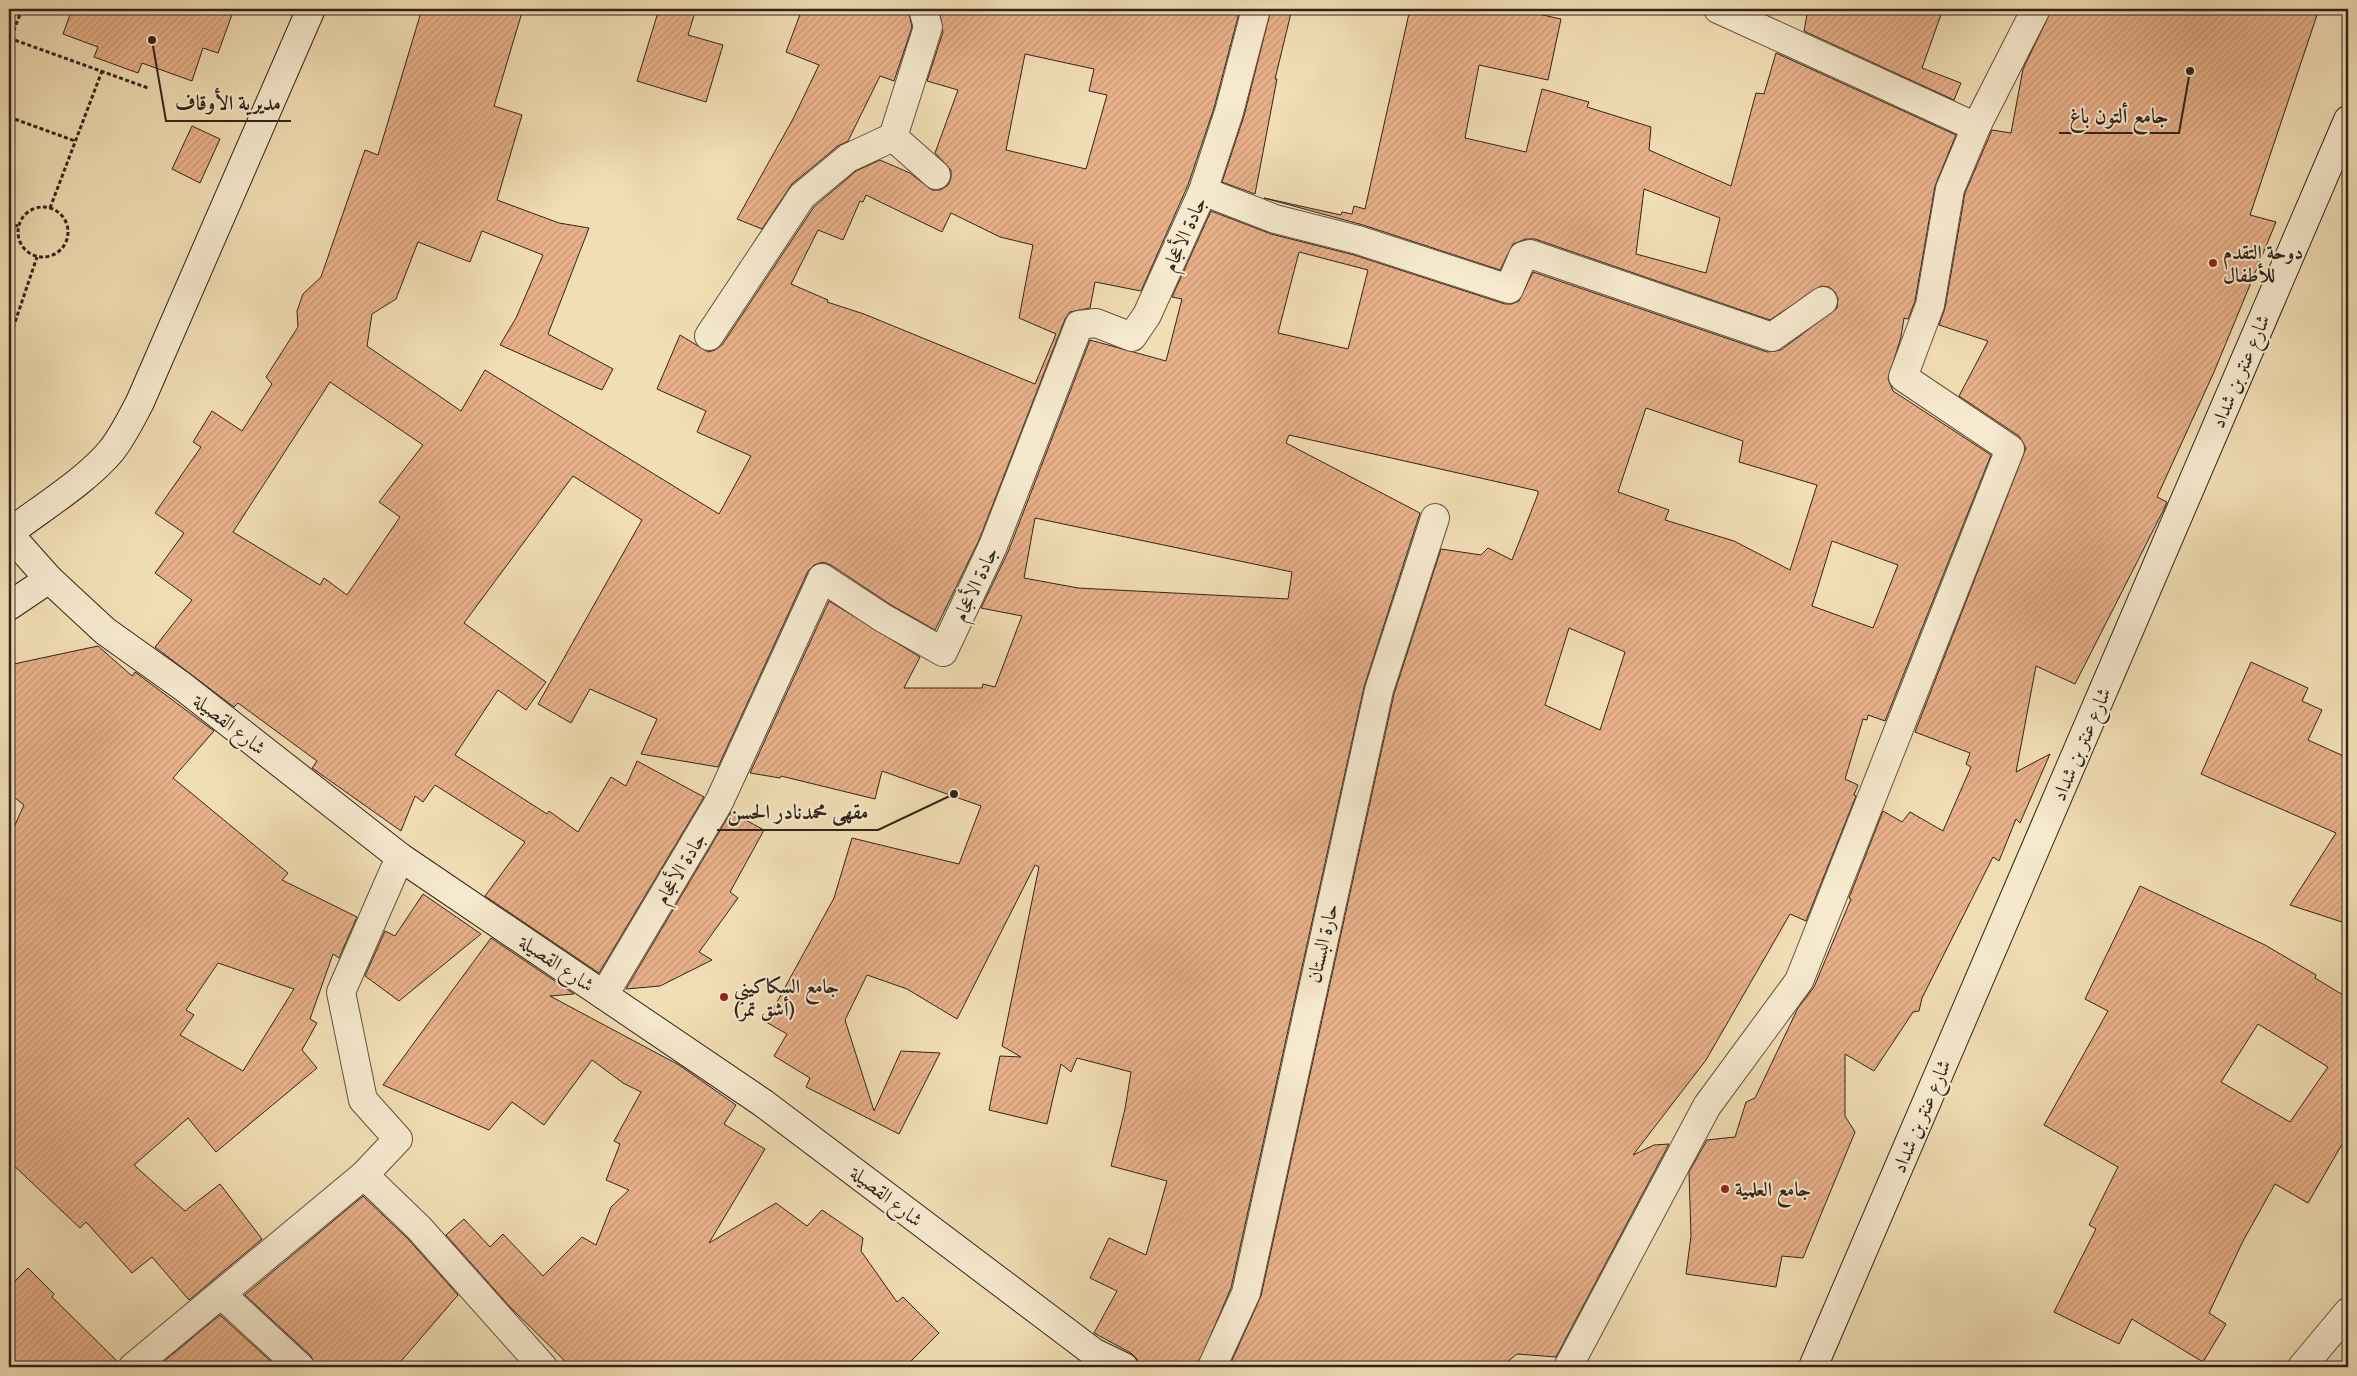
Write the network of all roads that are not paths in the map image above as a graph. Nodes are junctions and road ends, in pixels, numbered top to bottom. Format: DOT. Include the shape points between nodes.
graph roads {
  1 [pos="311,9"];
  2 [pos="923,9"];
  3 [pos="1256,9"];
  4 [pos="1718,9"];
  5 [pos="2036,9"];
  6 [pos="2348,120"];
  7 [pos="1976,127"];
  8 [pos="893,137"];
  9 [pos="936,175"];
  10 [pos="1203,191"];
  11 [pos="1823,300"];
  12 [pos="709,336"];
  13 [pos="1435,518"];
  14 [pos="9,533"];
  15 [pos="49,579"];
  16 [pos="9,606"];
  17 [pos="400,857"];
  18 [pos="604,995"];
  19 [pos="364,1175"];
  20 [pos="222,1296"];
  21 [pos="2348,1312"];
  22 [pos="133,1367"];
  23 [pos="300,1367"];
  24 [pos="543,1367"];
  25 [pos="1124,1367"];
  26 [pos="1212,1367"];
  27 [pos="1568,1367"];
  28 [pos="1813,1367"];
  29 [pos="2302,1367"];
  1 -- 14 [label="street" via="140,402 122,436 88,473"];
  2 -- 8 [label="street" via="928,27"];
  3 -- 10 [label="street, جادة الأعجام" via="1229,112"];
  4 -- 7 [label="street"];
  5 -- 7 [label="street"];
  6 -- 28 [label="street, شارع عنتر بن شداد"];
  7 -- 27 [label="street" via="1950,189 1930,304 1903,377 2010,449 1799,981 1707,1106"];
  8 -- 9 [label="street"];
  8 -- 12 [label="street" via="848,158 802,196"];
  10 -- 11 [label="street" via="1275,219 1358,240 1509,289 1522,256 1530,254 1772,337"];
  10 -- 18 [label="street, جادة الأعجام" via="1147,314 1132,337 1096,323 1079,325 993,546 943,652 822,578 719,802"];
  13 -- 26 [label="street, حارة البستان" via="1379,690 1246,1293"];
  14 -- 15 [label="street, شارع القصيلة"];
  15 -- 16 [label="street"];
  15 -- 17 [label="street, شارع القصيلة" via="105,631 182,686"];
  17 -- 18 [label="street, شارع القصيلة"];
  17 -- 19 [label="street" via="341,992 362,1100 398,1139"];
  18 -- 25 [label="street, شارع القصيلة" via="771,1108 1093,1352"];
  19 -- 20 [label="street"];
  19 -- 24 [label="street" via="420,1228"];
  20 -- 22 [label="street"];
  20 -- 23 [label="street"];
  21 -- 29 [label="street"];
}
